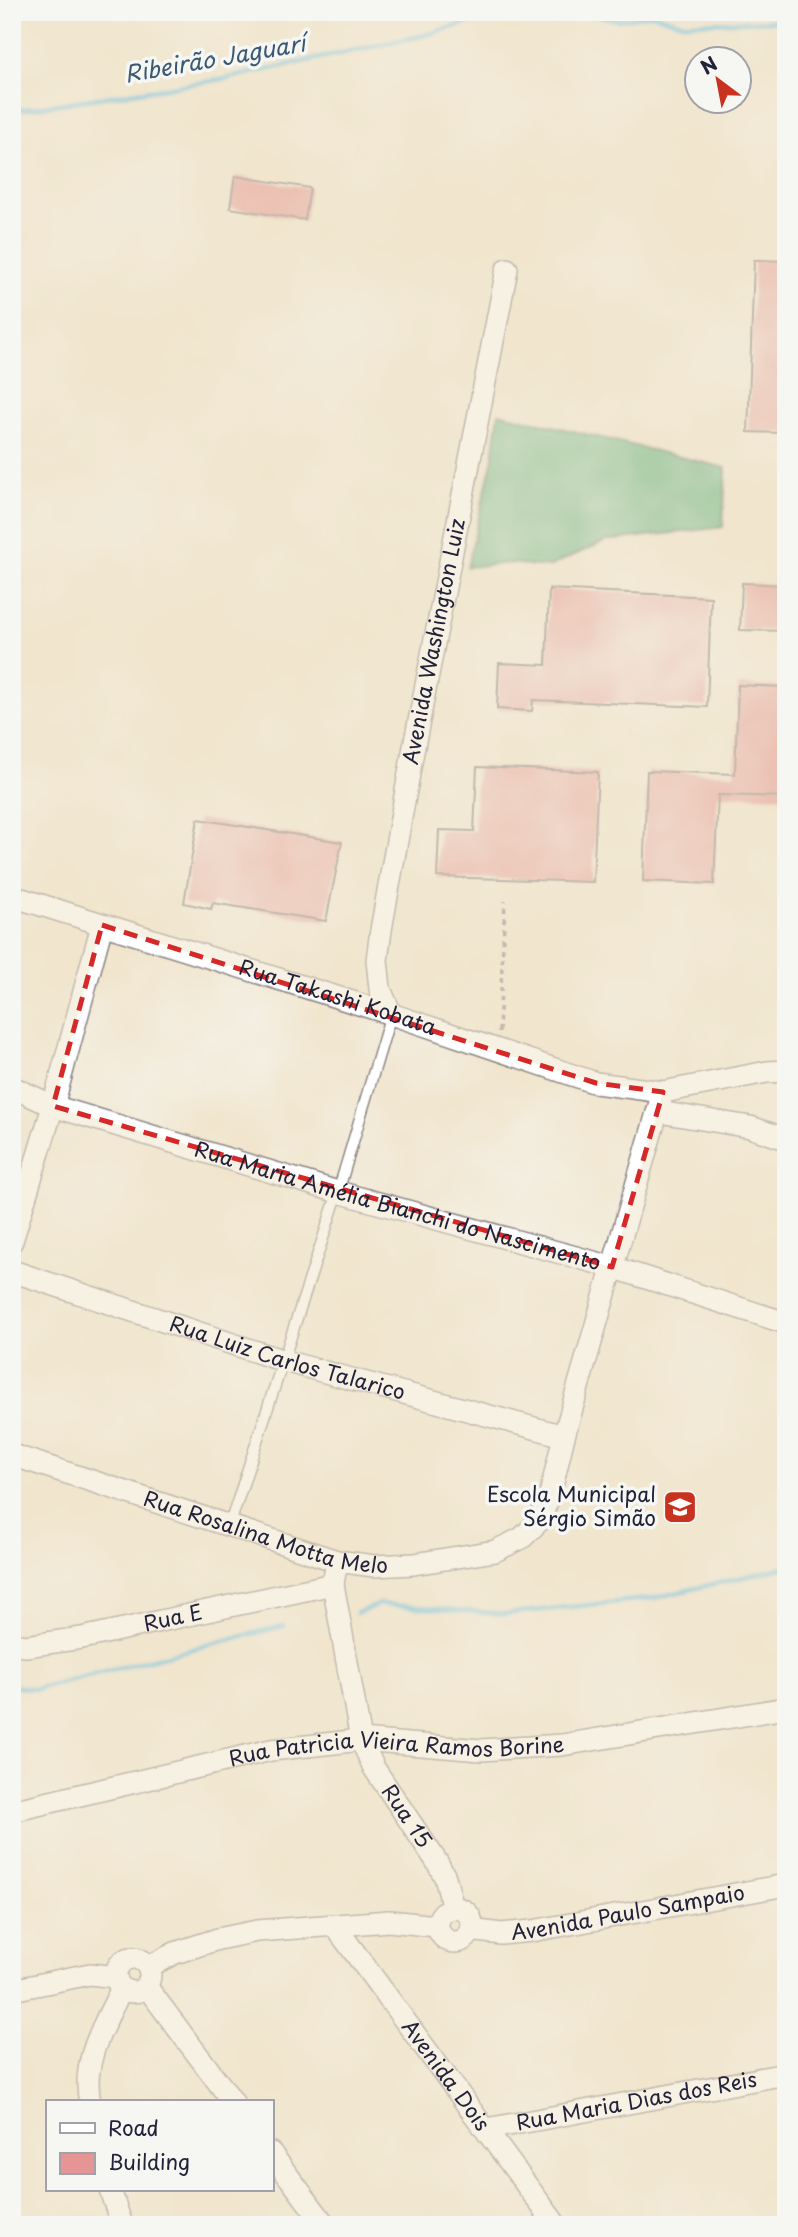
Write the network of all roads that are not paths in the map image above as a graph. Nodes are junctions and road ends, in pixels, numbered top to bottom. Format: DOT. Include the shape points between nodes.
graph roads {
  1 [pos="507,268"];
  2 [pos="12,896"];
  3 [pos="102,925"];
  4 [pos="391,1014"];
  5 [pos="786,1071"];
  6 [pos="12,1087"];
  7 [pos="661,1102"];
  8 [pos="53,1106"];
  9 [pos="786,1139"];
  10 [pos="338,1192"];
  11 [pos="12,1241"];
  12 [pos="612,1267"];
  13 [pos="12,1271"];
  14 [pos="786,1323"];
  15 [pos="284,1361"];
  16 [pos="564,1436"];
  17 [pos="12,1455"];
  18 [pos="229,1527"];
  19 [pos="337,1561"];
  20 [pos="333,1584"];
  21 [pos="12,1644"];
  22 [pos="786,1708"];
  23 [pos="361,1740"];
  24 [pos="12,1811"];
  25 [pos="786,1885"];
  26 [pos="453,1908"];
  27 [pos="335,1926"];
  28 [pos="437,1926"];
  29 [pos="471,1930"];
  30 [pos="147,1977"];
  31 [pos="119,1983"];
  32 [pos="12,1990"];
  33 [pos="786,2074"];
  34 [pos="90,2100"];
  35 [pos="232,2100"];
  36 [pos="487,2129"];
  37 [pos="273,2156"];
  38 [pos="111,2192"];
  39 [pos="122,2225"];
  40 [pos="325,2225"];
  41 [pos="556,2225"];
  1 -- 4 [label="street, Avenida Washington Luiz" via="381,930 380,989"];
  2 -- 3 [label="street, Rua Takashi Kobata"];
  3 -- 4 [label="street, Rua Takashi Kobata"];
  3 -- 8 [label="street"];
  4 -- 7 [label="street, Rua Takashi Kobata"];
  4 -- 10 [label="lane"];
  5 -- 7 [label="street" via="767,1072"];
  6 -- 8 [label="street, Rua Maria Amélia Bianchi do Nascimento"];
  7 -- 9 [label="street, Rua Takashi Kobata"];
  7 -- 12 [label="street"];
  8 -- 10 [label="street, Rua Maria Amélia Bianchi do Nascimento"];
  8 -- 11 [label="street"];
  10 -- 12 [label="street, Rua Maria Amélia Bianchi do Nascimento"];
  10 -- 15 [label="lane"];
  12 -- 14 [label="street, Rua Maria Amélia Bianchi do Nascimento"];
  12 -- 16 [label="street"];
  13 -- 15 [label="street, Rua Luiz Carlos Talarico"];
  15 -- 16 [label="street, Rua Luiz Carlos Talarico"];
  15 -- 18 [label="lane"];
  16 -- 19 [label="street, Rua Rosalina Motta Melo" via="550,1495 539,1521 522,1538 495,1551 414,1564 374,1566"];
  17 -- 18 [label="street, Rua Rosalina Motta Melo"];
  18 -- 19 [label="street, Rua Rosalina Motta Melo"];
  19 -- 20 [label="street, Rua 15"];
  20 -- 21 [label="street, Rua E" via="82,1638"];
  20 -- 23 [label="street, Rua 15"];
  22 -- 23 [label="street, Rua Patricia Vieira Ramos Borine" via="562,1745 481,1751"];
  23 -- 24 [label="street, Rua Patricia Vieira Ramos Borine" via="271,1750"];
  23 -- 26 [label="street, Rua 15" via="374,1768 437,1862"];
  25 -- 29 [label="street, Avenida Paulo Sampaio" via="532,1931 501,1934"];
  26 -- 28 [label="street" via="441,1914"];
  26 -- 29 [label="street" via="466,1912"];
  27 -- 28 [label="street, Avenida Paulo Sampaio" via="389,1921"];
  27 -- 30 [label="street, Avenida Paulo Sampaio" via="257,1930 218,1939 175,1954"];
  27 -- 36 [label="street, Avenida Dois"];
  28 -- 29 [label="street, Avenida Paulo Sampaio" via="449,1941 463,1940"];
  30 -- 31 [label="street, Avenida Paulo Sampaio" via="134,1992"];
  30 -- 31 [label="street, Avenida Paulo Sampaio" via="138,1959 131,1958 120,1964"];
  30 -- 35 [label="street"];
  31 -- 32 [label="street, Avenida Paulo Sampaio" via="90,1974"];
  31 -- 34 [label="street, Avenida Paulo Sampaio" via="93,2048"];
  33 -- 36 [label="street, Rua Maria Dias dos Reis"];
  36 -- 41 [label="street, Avenida Dois"];
  37 -- 40 [label="street"];
  38 -- 39 [label="street"];
}
